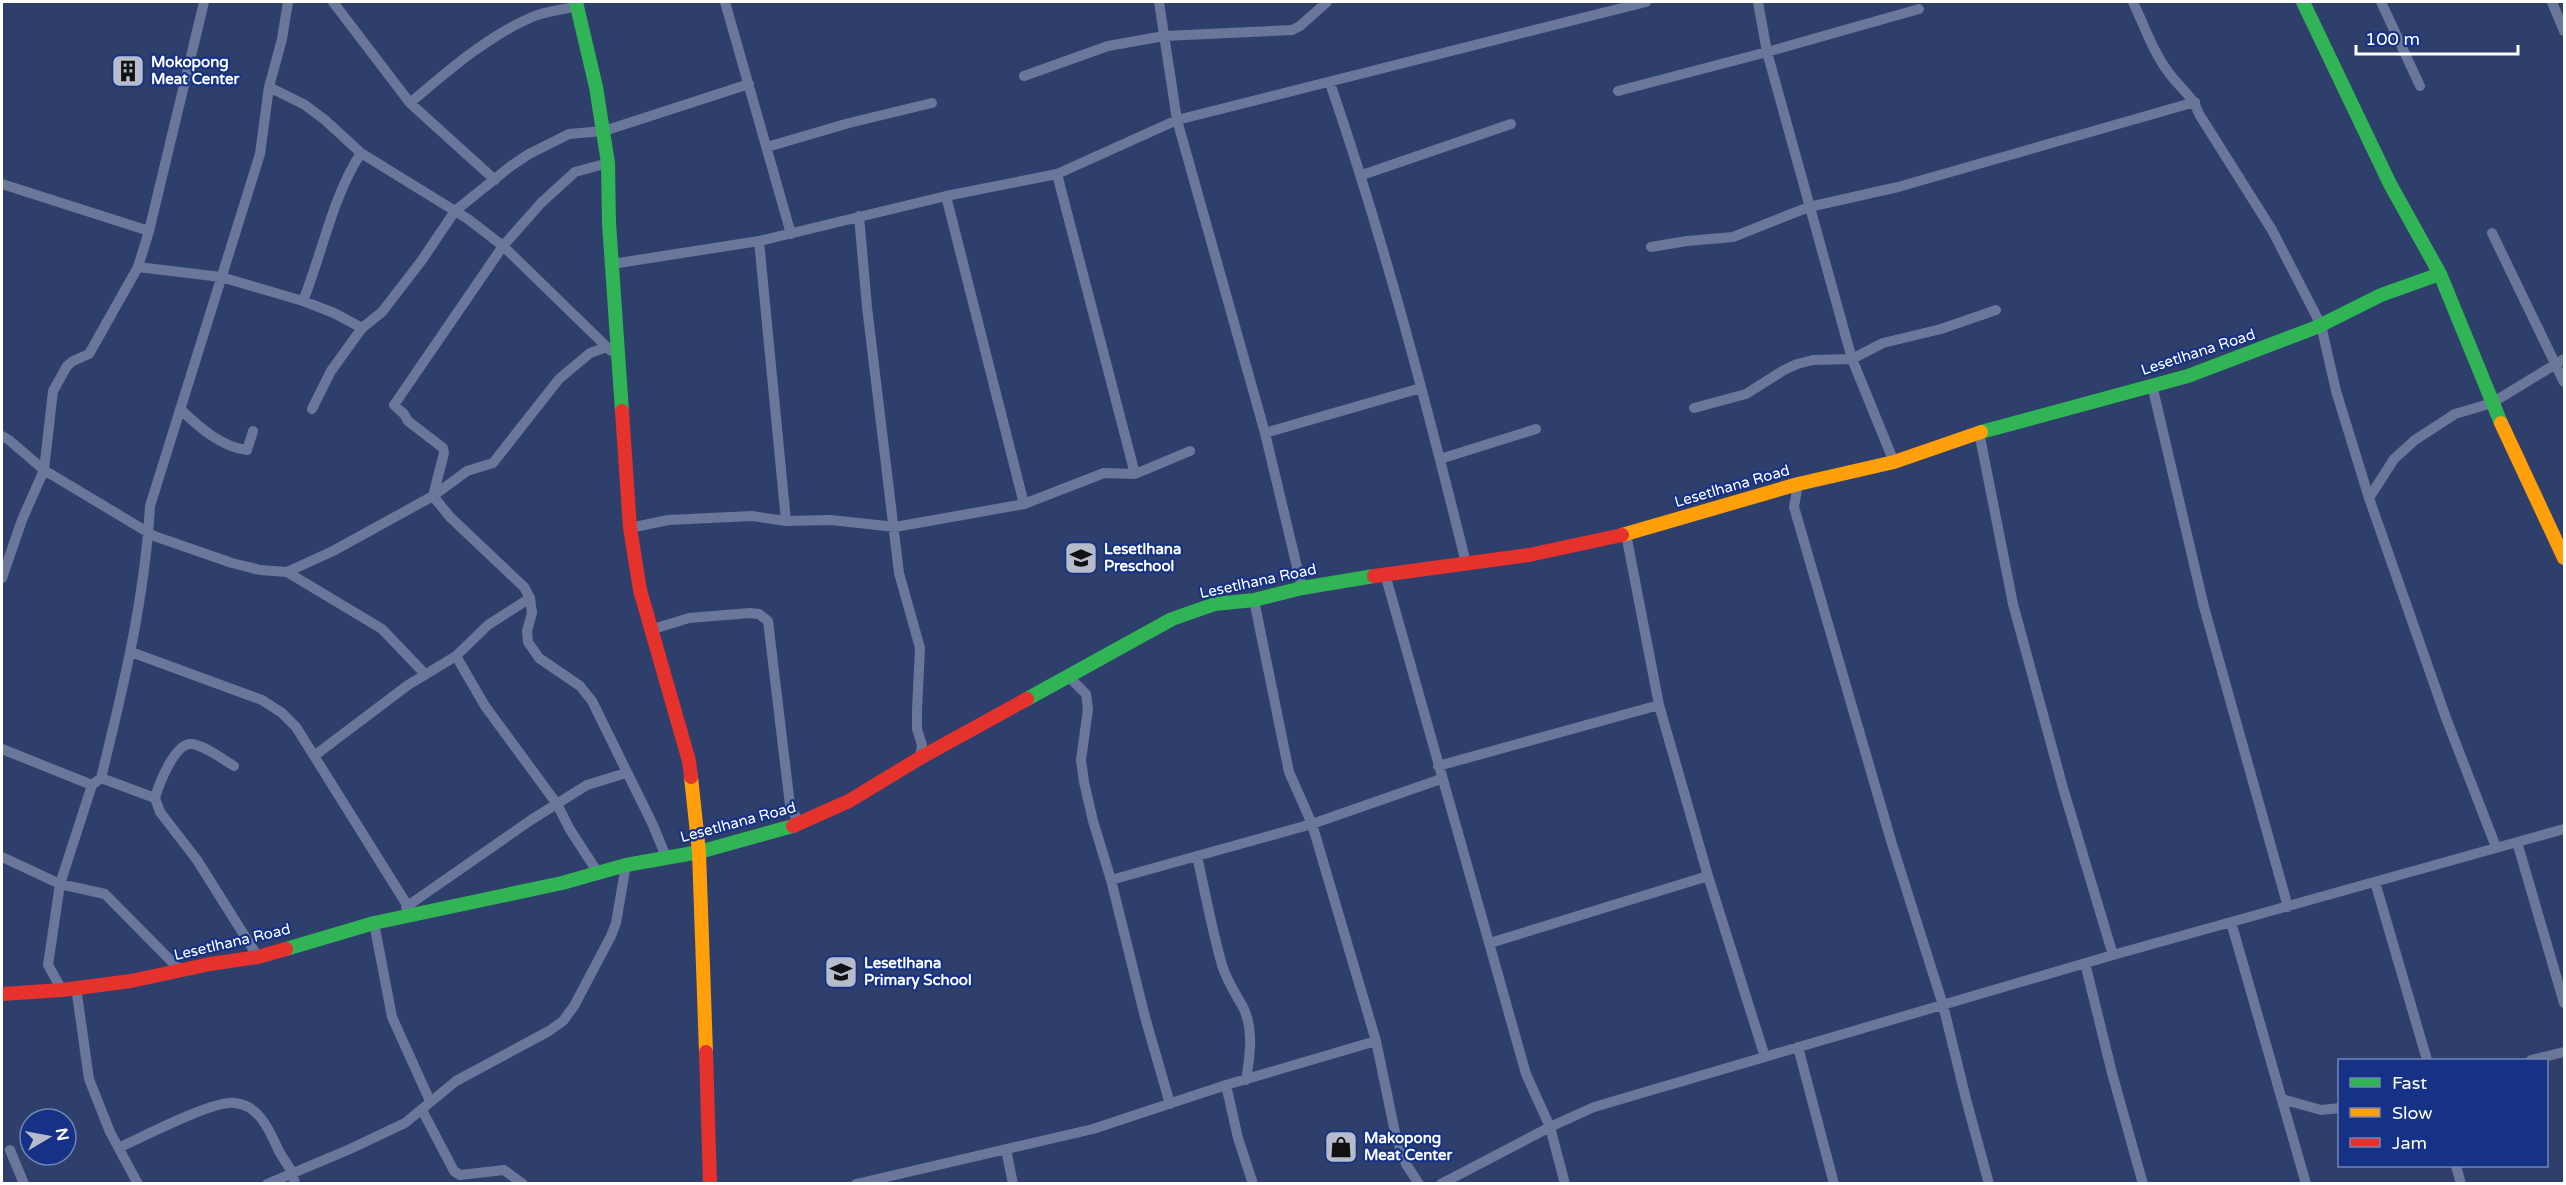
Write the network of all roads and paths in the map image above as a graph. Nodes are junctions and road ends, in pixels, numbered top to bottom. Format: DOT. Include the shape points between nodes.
graph roads {
  1 [pos="204,2"];
  2 [pos="288,2"];
  3 [pos="333,2"];
  4 [pos="725,2"];
  5 [pos="1159,2"];
  6 [pos="1327,2"];
  7 [pos="1646,2"];
  8 [pos="1758,2"];
  9 [pos="2133,2"];
  10 [pos="2381,2"];
  11 [pos="2552,2"];
  12 [pos="2306,3"];
  13 [pos="577,4"];
  14 [pos="1613,6"];
  15 [pos="1919,9"];
  16 [pos="2565,31"];
  17 [pos="1164,36"];
  18 [pos="1767,52"];
  19 [pos="1024,76"];
  20 [pos="1330,83"];
  21 [pos="749,84"];
  22 [pos="2420,86"];
  23 [pos="269,87"];
  24 [pos="1618,91"];
  25 [pos="2195,102"];
  26 [pos="410,103"];
  27 [pos="932,103"];
  28 [pos="1177,120"];
  29 [pos="1511,124"];
  30 [pos="604,131"];
  31 [pos="767,147"];
  32 [pos="361,153"];
  33 [pos="608,163"];
  34 [pos="1057,174"];
  35 [pos="1362,175"];
  36 [pos="495,180"];
  37 [pos="2,184"];
  38 [pos="946,196"];
  39 [pos="1809,207"];
  40 [pos="455,211"];
  41 [pos="859,216"];
  42 [pos="149,231"];
  43 [pos="2492,233"];
  44 [pos="790,234"];
  45 [pos="759,241"];
  46 [pos="503,246"];
  47 [pos="1651,247"];
  48 [pos="612,264"];
  49 [pos="138,267"];
  50 [pos="2440,274"];
  51 [pos="221,277"];
  52 [pos="303,301"];
  53 [pos="1996,310"];
  54 [pos="2321,325"];
  55 [pos="362,328"];
  56 [pos="607,347"];
  57 [pos="620,359"];
  58 [pos="1852,359"];
  59 [pos="2560,361"];
  60 [pos="2565,382"];
  61 [pos="2152,385"];
  62 [pos="1421,388"];
  63 [pos="2492,403"];
  64 [pos="1694,408"];
  65 [pos="180,409"];
  66 [pos="312,409"];
  67 [pos="1536,429"];
  68 [pos="253,431"];
  69 [pos="1979,432"];
  70 [pos="1265,433"];
  71 [pos="2,436"];
  72 [pos="1190,451"];
  73 [pos="1440,459"];
  74 [pos="1894,462"];
  75 [pos="44,470"];
  76 [pos="1135,474"];
  77 [pos="1798,484"];
  78 [pos="433,496"];
  79 [pos="2369,498"];
  80 [pos="1024,504"];
  81 [pos="786,521"];
  82 [pos="895,526"];
  83 [pos="630,528"];
  84 [pos="149,532"];
  85 [pos="1626,534"];
  86 [pos="2565,558"];
  87 [pos="1466,563"];
  88 [pos="287,572"];
  89 [pos="1385,574"];
  90 [pos="2,578"];
  91 [pos="1302,588"];
  92 [pos="530,598"];
  93 [pos="1254,600"];
  94 [pos="650,630"];
  95 [pos="131,652"];
  96 [pos="456,656"];
  97 [pos="424,674"];
  98 [pos="1068,676"];
  99 [pos="1659,705"];
  100 [pos="2,749"];
  101 [pos="314,756"];
  102 [pos="920,758"];
  103 [pos="234,766"];
  104 [pos="1438,766"];
  105 [pos="626,773"];
  106 [pos="1441,779"];
  107 [pos="96,782"];
  108 [pos="155,798"];
  109 [pos="557,804"];
  110 [pos="799,824"];
  111 [pos="1312,824"];
  112 [pos="2565,829"];
  113 [pos="2517,842"];
  114 [pos="2496,847"];
  115 [pos="699,852"];
  116 [pos="1197,856"];
  117 [pos="2,857"];
  118 [pos="666,857"];
  119 [pos="626,865"];
  120 [pos="598,873"];
  121 [pos="1708,876"];
  122 [pos="1111,880"];
  123 [pos="2375,882"];
  124 [pos="60,884"];
  125 [pos="2288,906"];
  126 [pos="410,912"];
  127 [pos="2231,922"];
  128 [pos="374,923"];
  129 [pos="1490,943"];
  130 [pos="2113,955"];
  131 [pos="258,957"];
  132 [pos="2085,963"];
  133 [pos="181,971"];
  134 [pos="76,987"];
  135 [pos="62,990"];
  136 [pos="2,994"];
  137 [pos="2565,1003"];
  138 [pos="1943,1005"];
  139 [pos="1376,1041"];
  140 [pos="1798,1047"];
  141 [pos="2565,1052"];
  142 [pos="1765,1057"];
  143 [pos="2427,1059"];
  144 [pos="2535,1059"];
  145 [pos="1246,1080"];
  146 [pos="1226,1085"];
  147 [pos="2282,1099"];
  148 [pos="430,1101"];
  149 [pos="1170,1104"];
  150 [pos="2338,1108"];
  151 [pos="422,1110"];
  152 [pos="1550,1127"];
  153 [pos="120,1147"];
  154 [pos="1006,1149"];
  155 [pos="10,1150"];
  156 [pos="2456,1167"];
  157 [pos="294,1172"];
  158 [pos="24,1184"];
  159 [pos="138,1184"];
  160 [pos="267,1184"];
  161 [pos="295,1184"];
  162 [pos="523,1184"];
  163 [pos="710,1184"];
  164 [pos="856,1184"];
  165 [pos="1013,1184"];
  166 [pos="1253,1184"];
  167 [pos="1419,1184"];
  168 [pos="1441,1184"];
  169 [pos="1565,1184"];
  170 [pos="1834,1184"];
  171 [pos="1989,1184"];
  172 [pos="2143,1184"];
  173 [pos="2306,1184"];
  174 [pos="2461,1184"];
  1 -- 42 [label="street"];
  2 -- 23 [label="street"];
  3 -- 26 [label="street"];
  4 -- 21 [label="street"];
  5 -- 17 [label="street"];
  6 -- 17 [label="street" via="1292,30"];
  7 -- 14 [label="street"];
  8 -- 18 [label="street"];
  9 -- 25 [label="street" via="2168,72"];
  10 -- 22 [label="street"];
  11 -- 16 [label="street"];
  12 -- 50 [label="street" via="2390,184"];
  13 -- 26 [label="street" via="534,16 497,36"];
  13 -- 30 [label="street"];
  14 -- 20 [label="street"];
  15 -- 18 [label="street"];
  17 -- 19 [label="street" via="1099,48"];
  17 -- 28 [label="street"];
  18 -- 24 [label="street"];
  18 -- 39 [label="street"];
  20 -- 28 [label="street"];
  20 -- 35 [label="street"];
  21 -- 30 [label="street"];
  21 -- 31 [label="street"];
  23 -- 32 [label="street" via="326,120"];
  23 -- 51 [label="street" via="260,154"];
  25 -- 39 [label="street" via="1898,187"];
  25 -- 54 [label="street" via="2272,230"];
  26 -- 36 [label="street"];
  27 -- 31 [label="street"];
  28 -- 34 [label="street"];
  28 -- 70 [label="street"];
  29 -- 35 [label="street"];
  30 -- 33 [label="street"];
  30 -- 36 [label="street" via="569,134 529,154"];
  31 -- 44 [label="street"];
  32 -- 40 [label="street"];
  32 -- 52 [label="street" via="336,205"];
  33 -- 46 [label="street" via="575,172"];
  33 -- 48 [label="street"];
  34 -- 38 [label="street"];
  34 -- 76 [label="street"];
  35 -- 62 [label="street"];
  36 -- 40 [label="street"];
  37 -- 42 [label="street"];
  38 -- 41 [label="street"];
  38 -- 80 [label="street"];
  39 -- 47 [label="street" via="1733,237"];
  39 -- 58 [label="street"];
  40 -- 46 [label="street"];
  40 -- 55 [label="street" via="382,312"];
  41 -- 44 [label="street"];
  41 -- 82 [label="street"];
  42 -- 49 [label="street"];
  43 -- 59 [label="street"];
  44 -- 45 [label="street"];
  45 -- 48 [label="street"];
  45 -- 81 [label="street"];
  46 -- 56 [label="street"];
  46 -- 78 [label="street" via="394,405 408,422 443,448"];
  48 -- 57 [label="street"];
  49 -- 51 [label="street"];
  49 -- 75 [label="street" via="89,354 67,366 53,391"];
  50 -- 54 [label="street, Lesetlhana Road" via="2381,296"];
  50 -- 63 [label="street"];
  51 -- 52 [label="street"];
  51 -- 65 [label="street"];
  52 -- 55 [label="street"];
  53 -- 58 [label="street" via="1883,343"];
  54 -- 61 [label="street, Lesetlhana Road" via="2252,353"];
  54 -- 79 [label="street" via="2336,391"];
  55 -- 66 [label="street" via="331,371"];
  56 -- 57 [label="street"];
  56 -- 78 [label="street" via="591,353 559,379 493,463 467,471"];
  57 -- 83 [label="street"];
  58 -- 64 [label="street" via="1797,364 1746,394"];
  58 -- 74 [label="street"];
  59 -- 60 [label="street"];
  59 -- 63 [label="street"];
  61 -- 69 [label="street, Lesetlhana Road"];
  61 -- 125 [label="street" via="2204,607"];
  62 -- 70 [label="street"];
  62 -- 73 [label="street"];
  63 -- 79 [label="street" via="2455,414 2404,449"];
  63 -- 86 [label="street"];
  65 -- 68 [label="street" via="201,429 237,449 247,450"];
  65 -- 84 [label="street" via="150,506"];
  67 -- 73 [label="street"];
  69 -- 74 [label="street, Lesetlhana Road"];
  69 -- 130 [label="street" via="2013,604"];
  70 -- 91 [label="street"];
  71 -- 75 [label="street"];
  72 -- 76 [label="street"];
  73 -- 87 [label="street"];
  74 -- 77 [label="street, Lesetlhana Road"];
  75 -- 84 [label="street"];
  75 -- 90 [label="street"];
  76 -- 80 [label="street" via="1104,473"];
  77 -- 85 [label="street, Lesetlhana Road"];
  77 -- 138 [label="street" via="1794,507"];
  78 -- 88 [label="street"];
  78 -- 92 [label="street" via="450,518 524,587"];
  79 -- 114 [label="street"];
  80 -- 82 [label="street"];
  81 -- 82 [label="street" via="831,520"];
  81 -- 83 [label="street" via="752,516 668,520"];
  82 -- 102 [label="street" via="901,585 920,648"];
  83 -- 94 [label="street"];
  84 -- 88 [label="street" via="232,563"];
  84 -- 95 [label="street"];
  85 -- 87 [label="street, Lesetlhana Road" via="1529,555"];
  85 -- 99 [label="street"];
  87 -- 89 [label="street, Lesetlhana Road"];
  88 -- 97 [label="street" via="382,629"];
  89 -- 91 [label="street, Lesetlhana Road"];
  89 -- 104 [label="street"];
  91 -- 93 [label="street, Lesetlhana Road"];
  92 -- 96 [label="street" via="488,625"];
  92 -- 105 [label="street" via="528,642 539,658 580,686 592,701"];
  93 -- 98 [label="street, Lesetlhana Road" via="1215,604 1172,619"];
  93 -- 111 [label="street" via="1289,772"];
  94 -- 110 [label="street" via="689,618 720,615 759,614 768,621 790,805"];
  94 -- 115 [label="street" via="689,761"];
  95 -- 101 [label="street" via="262,700 296,727"];
  95 -- 107 [label="street"];
  96 -- 97 [label="street"];
  96 -- 109 [label="street" via="485,706"];
  97 -- 101 [label="street"];
  98 -- 102 [label="street, Lesetlhana Road"];
  98 -- 122 [label="street" via="1086,694 1088,709 1081,760 1093,821"];
  99 -- 104 [label="street"];
  99 -- 121 [label="street"];
  100 -- 107 [label="street"];
  101 -- 126 [label="street"];
  102 -- 110 [label="street, Lesetlhana Road" via="849,801"];
  103 -- 108 [label="street" via="192,744 183,745 176,751"];
  104 -- 106 [label="street"];
  105 -- 109 [label="street" via="587,785"];
  105 -- 118 [label="street"];
  106 -- 111 [label="street"];
  106 -- 129 [label="street"];
  107 -- 108 [label="street"];
  107 -- 124 [label="street"];
  108 -- 131 [label="street" via="160,812 197,860"];
  109 -- 120 [label="street"];
  109 -- 126 [label="street" via="531,819"];
  110 -- 115 [label="street, Lesetlhana Road"];
  111 -- 116 [label="street"];
  111 -- 139 [label="street"];
  112 -- 113 [label="street"];
  113 -- 114 [label="street"];
  113 -- 137 [label="street"];
  114 -- 123 [label="street"];
  115 -- 118 [label="street, Lesetlhana Road"];
  115 -- 163 [label="street"];
  116 -- 122 [label="street"];
  116 -- 145 [label="street" via="1222,966 1250,1028"];
  117 -- 124 [label="street"];
  118 -- 119 [label="street, Lesetlhana Road"];
  119 -- 120 [label="street, Lesetlhana Road"];
  119 -- 148 [label="street" via="611,936 563,1021 456,1081"];
  120 -- 126 [label="street, Lesetlhana Road"];
  121 -- 129 [label="street"];
  121 -- 142 [label="street"];
  122 -- 149 [label="street"];
  123 -- 125 [label="street"];
  123 -- 143 [label="street"];
  124 -- 133 [label="street" via="105,894"];
  124 -- 135 [label="street" via="48,965"];
  125 -- 127 [label="street"];
  126 -- 128 [label="street, Lesetlhana Road"];
  127 -- 130 [label="street"];
  127 -- 147 [label="street"];
  128 -- 131 [label="street, Lesetlhana Road"];
  128 -- 148 [label="street" via="392,1017"];
  129 -- 152 [label="street" via="1526,1074"];
  130 -- 132 [label="street"];
  131 -- 133 [label="street, Lesetlhana Road"];
  132 -- 138 [label="street"];
  132 -- 172 [label="street"];
  133 -- 134 [label="street, Lesetlhana Road"];
  134 -- 135 [label="street, Lesetlhana Road"];
  134 -- 153 [label="street" via="89,1079"];
  135 -- 136 [label="street, Lesetlhana Road"];
  138 -- 140 [label="street"];
  138 -- 171 [label="street"];
  139 -- 145 [label="street"];
  139 -- 167 [label="street" via="1396,1137"];
  140 -- 142 [label="street"];
  140 -- 170 [label="street"];
  141 -- 144 [label="street"];
  142 -- 152 [label="street" via="1593,1107"];
  145 -- 146 [label="street"];
  146 -- 149 [label="street"];
  146 -- 166 [label="street"];
  147 -- 150 [label="street" via="2313,1108"];
  147 -- 173 [label="street"];
  148 -- 151 [label="street"];
  149 -- 154 [label="street" via="1093,1129"];
  151 -- 157 [label="street" via="405,1123"];
  151 -- 162 [label="street" via="454,1171 460,1174 504,1170"];
  152 -- 168 [label="street"];
  152 -- 169 [label="street"];
  153 -- 157 [label="street" via="204,1110 234,1102 250,1108 262,1120"];
  153 -- 159 [label="street"];
  154 -- 164 [label="street"];
  154 -- 165 [label="street"];
  155 -- 158 [label="street"];
  156 -- 174 [label="street"];
  157 -- 160 [label="street"];
  157 -- 161 [label="street"];
}
